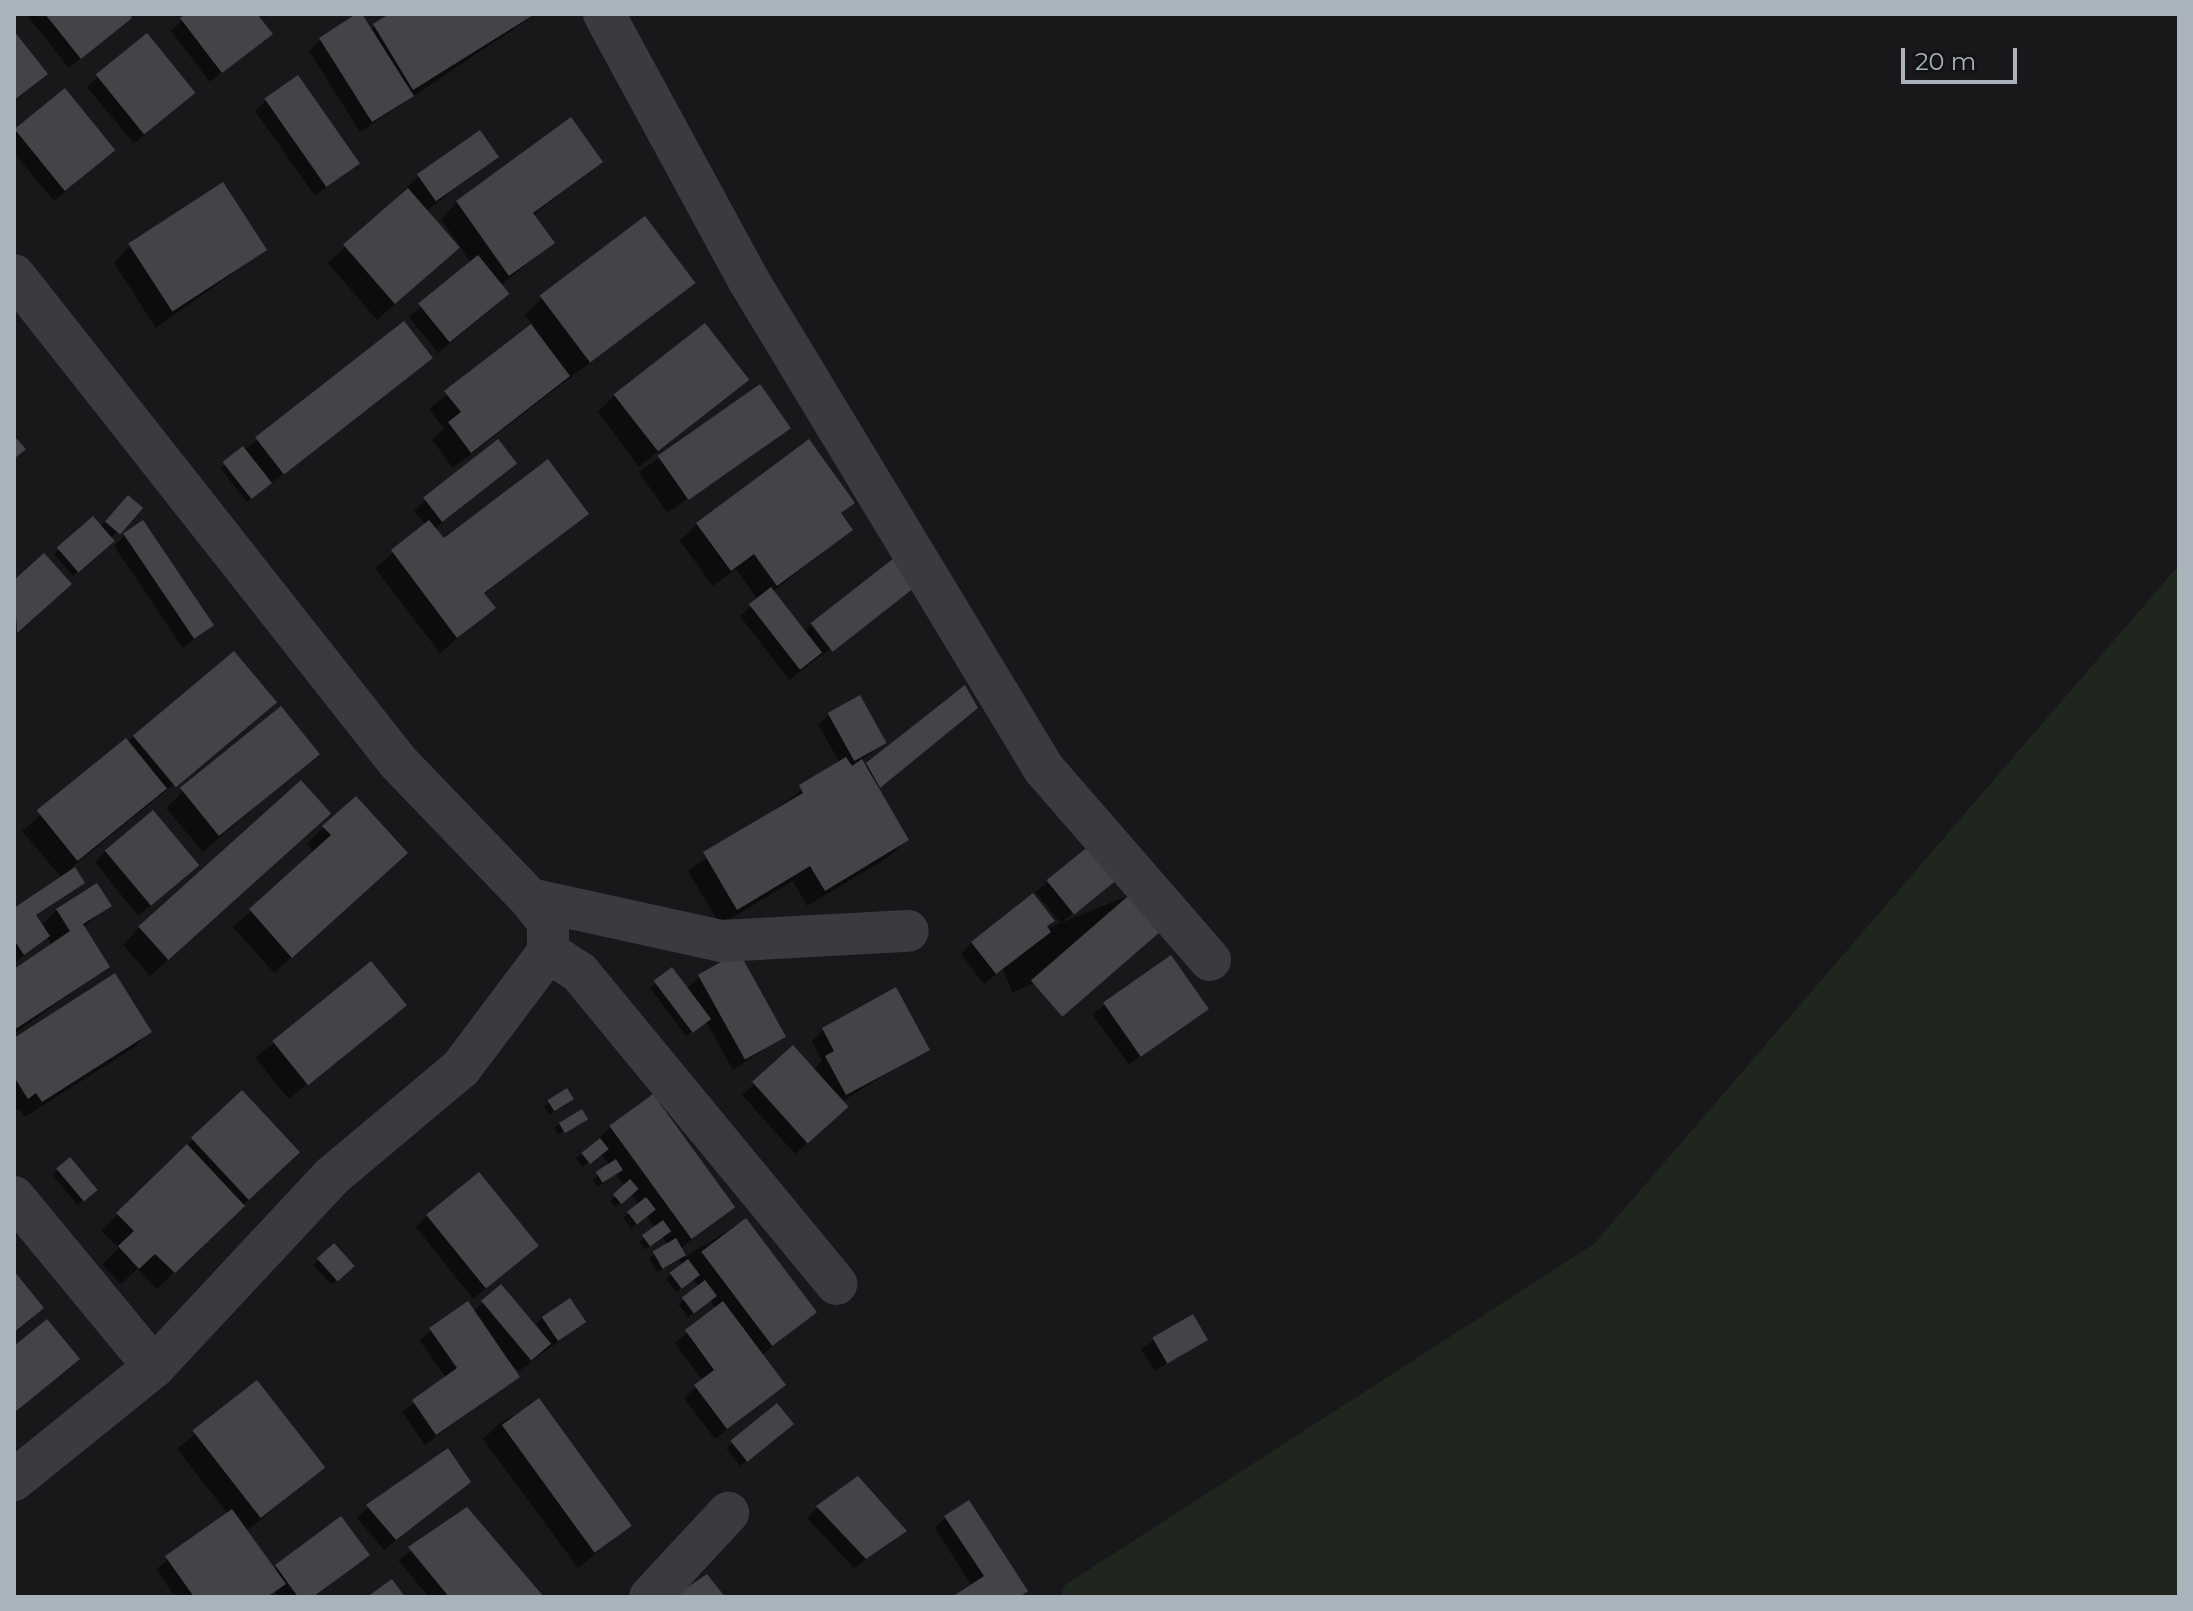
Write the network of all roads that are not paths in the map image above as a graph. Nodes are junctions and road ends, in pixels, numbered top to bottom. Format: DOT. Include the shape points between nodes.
graph roads {
  1 [pos="604,14"];
  2 [pos="14,275"];
  3 [pos="530,899"];
  4 [pos="908,931"];
  5 [pos="548,952"];
  6 [pos="1210,960"];
  7 [pos="14,1197"];
  8 [pos="836,1284"];
  9 [pos="154,1367"];
  10 [pos="14,1480"];
  11 [pos="728,1513"];
  12 [pos="650,1597"];
  1 -- 6 [label="street" via="749,281 1044,769"];
  2 -- 3 [label="street" via="398,762"];
  3 -- 4 [label="street" via="721,941"];
  3 -- 5 [label="street" via="548,922"];
  5 -- 8 [label="street" via="580,973"];
  5 -- 9 [label="street" via="461,1068 331,1177"];
  7 -- 9 [label="street"];
  9 -- 10 [label="street"];
  11 -- 12 [label="street"];
}
